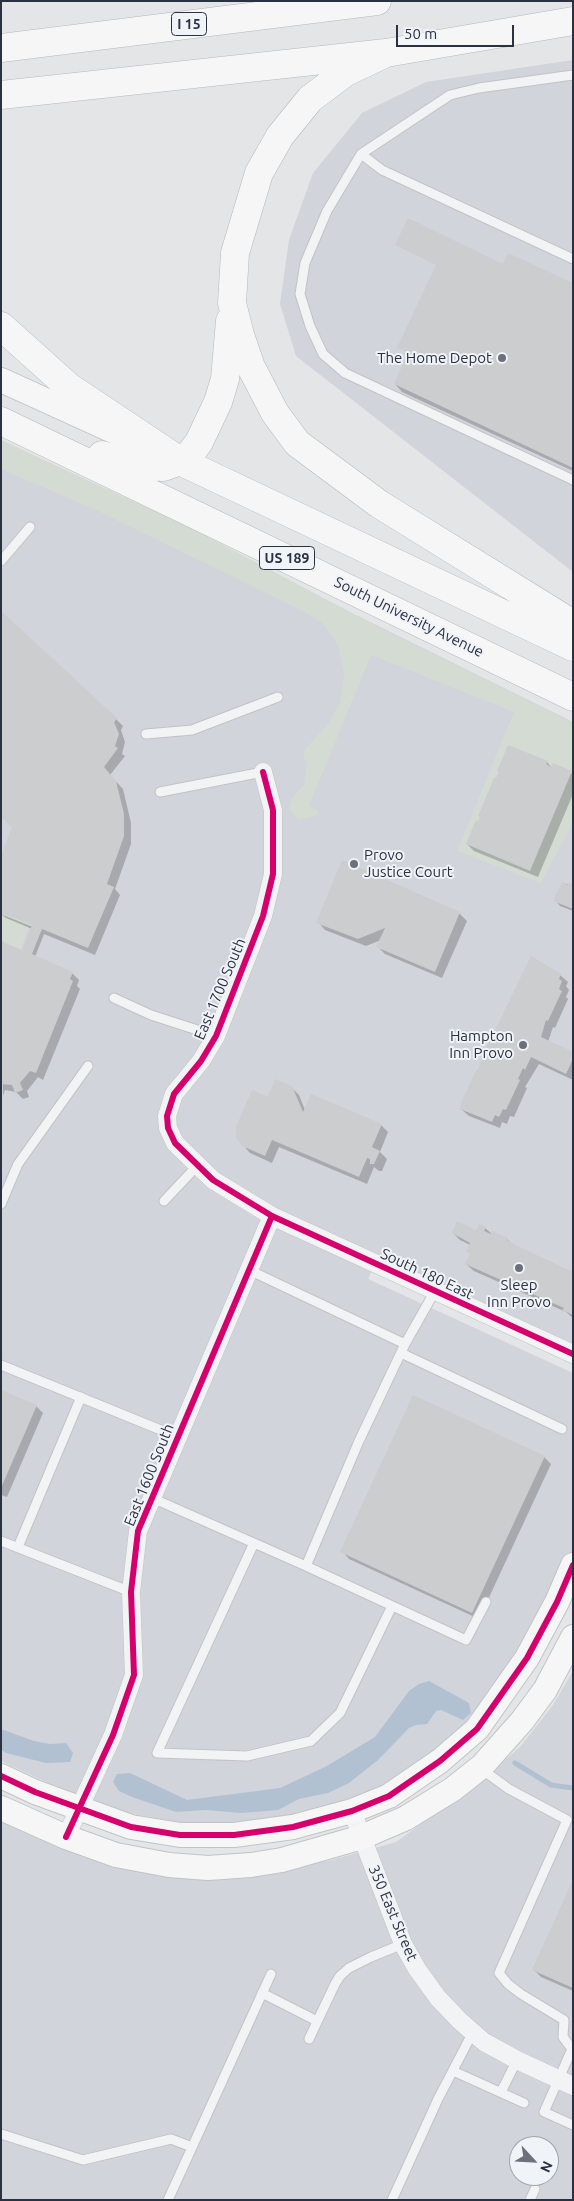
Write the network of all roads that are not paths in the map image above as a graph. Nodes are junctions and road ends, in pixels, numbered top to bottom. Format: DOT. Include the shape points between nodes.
graph roads {
  1 [pos="377,1"];
  2 [pos="573,21"];
  3 [pos="1,48"];
  4 [pos="386,53"];
  5 [pos="573,75"];
  6 [pos="1,95"];
  7 [pos="361,154"];
  8 [pos="573,259"];
  9 [pos="232,303"];
  10 [pos="1,326"];
  11 [pos="1,380"];
  12 [pos="1,420"];
  13 [pos="33,436"];
  14 [pos="180,461"];
  15 [pos="573,480"];
  16 [pos="30,527"];
  17 [pos="1,561"];
  18 [pos="573,624"];
  19 [pos="573,647"];
  20 [pos="278,697"];
  21 [pos="573,697"];
  22 [pos="146,734"];
  23 [pos="264,772"];
  24 [pos="160,792"];
  25 [pos="114,998"];
  26 [pos="216,1036"];
  27 [pos="88,1066"];
  28 [pos="197,1166"];
  29 [pos="164,1201"];
  30 [pos="1,1204"];
  31 [pos="272,1216"];
  32 [pos="249,1270"];
  33 [pos="435,1291"];
  34 [pos="403,1348"];
  35 [pos="573,1354"];
  36 [pos="1,1365"];
  37 [pos="81,1397"];
  38 [pos="562,1429"];
  39 [pos="178,1437"];
  40 [pos="152,1498"];
  41 [pos="1,1540"];
  42 [pos="254,1542"];
  43 [pos="18,1548"];
  44 [pos="306,1566"];
  45 [pos="573,1566"];
  46 [pos="131,1592"];
  47 [pos="486,1602"];
  48 [pos="392,1606"];
  49 [pos="573,1637"];
  50 [pos="480,1768"];
  51 [pos="1,1776"];
  52 [pos="79,1807"];
  53 [pos="1,1808"];
  54 [pos="352,1811"];
  55 [pos="362,1837"];
  56 [pos="66,1838"];
  57 [pos="403,1944"];
  58 [pos="271,1974"];
  59 [pos="262,1993"];
  60 [pos="317,2020"];
  61 [pos="473,2032"];
  62 [pos="309,2038"];
  63 [pos="517,2060"];
  64 [pos="453,2071"];
  65 [pos="566,2083"];
  66 [pos="501,2092"];
  67 [pos="524,2102"];
  68 [pos="573,2125"];
  69 [pos="1,2134"];
  70 [pos="192,2147"];
  71 [pos="535,2189"];
  72 [pos="168,2200"];
  73 [pos="392,2200"];
  74 [pos="530,2200"];
  1 -- 3 [label="highway, I 15"];
  2 -- 4 [label="highway"];
  4 -- 6 [label="highway"];
  4 -- 9 [label="highway" via="346,72 310,99 280,136 259,173 235,253"];
  5 -- 7 [label="lane" via="450,95"];
  7 -- 8 [label="lane" via="382,170"];
  7 -- 15 [label="lane" via="327,211 305,263 300,294 323,354 345,373"];
  9 -- 14 [label="highway" via="227,363 218,402 199,442"];
  9 -- 18 [label="highway" via="251,367 275,413 297,443 379,504"];
  10 -- 14 [label="highway, US 189" via="69,387"];
  11 -- 14 [label="street"];
  12 -- 13 [label="highway, South University Avenue / US 189"];
  13 -- 14 [label="highway" via="141,465 163,467"];
  13 -- 21 [label="highway, South University Avenue / US 189"];
  14 -- 19 [label="highway, US 189"];
  16 -- 17 [label="lane"];
  20 -- 22 [label="lane" via="192,730"];
  23 -- 24 [label="lane"];
  23 -- 26 [label="street, East 1700 South" via="273,810 273,874 263,916"];
  25 -- 26 [label="lane" via="151,1015"];
  26 -- 28 [label="street, East 1700 South" via="201,1061 174,1094 167,1116 175,1144"];
  27 -- 30 [label="lane" via="18,1164"];
  28 -- 29 [label="lane"];
  28 -- 31 [label="street, East 1700 South"];
  31 -- 32 [label="street, East 1600 South"];
  31 -- 33 [label="street, South 180 East"];
  32 -- 34 [label="lane"];
  32 -- 39 [label="street, East 1600 South"];
  33 -- 34 [label="lane"];
  33 -- 35 [label="street, South 180 East"];
  34 -- 38 [label="lane"];
  34 -- 44 [label="lane"];
  36 -- 37 [label="lane"];
  37 -- 39 [label="lane"];
  37 -- 43 [label="lane"];
  39 -- 40 [label="street, East 1600 South"];
  40 -- 42 [label="lane"];
  40 -- 46 [label="street, East 1600 South" via="138,1531"];
  41 -- 43 [label="lane"];
  42 -- 44 [label="lane"];
  42 -- 48 [label="lane" via="156,1753 247,1756 311,1740 340,1713"];
  43 -- 46 [label="lane"];
  44 -- 48 [label="lane"];
  45 -- 54 [label="street" via="527,1658 477,1729 440,1761 389,1796"];
  46 -- 52 [label="street, East 1600 South" via="134,1675 113,1735"];
  47 -- 48 [label="lane" via="466,1640"];
  49 -- 50 [label="street" via="545,1690"];
  50 -- 55 [label="street" via="406,1818"];
  50 -- 65 [label="lane" via="509,1789 567,1820 499,1973 521,1994 564,2020 563,2037 572,2049"];
  51 -- 52 [label="street" via="34,1792"];
  52 -- 54 [label="street" via="131,1827 180,1835 234,1835 293,1826"];
  52 -- 56 [label="street, East 1600 South"];
  53 -- 56 [label="street"];
  54 -- 55 [label="street, 350 East Street"];
  55 -- 56 [label="street" via="282,1860 208,1868 133,1859"];
  55 -- 57 [label="street, 350 East Street"];
  57 -- 60 [label="lane" via="349,1968 340,1976"];
  57 -- 61 [label="street, 350 East Street" via="438,1998"];
  58 -- 59 [label="lane"];
  59 -- 60 [label="lane"];
  59 -- 70 [label="lane"];
  60 -- 62 [label="lane"];
  61 -- 63 [label="street, 350 East Street" via="484,2042"];
  61 -- 64 [label="lane"];
  63 -- 65 [label="street, 350 East Street"];
  63 -- 66 [label="lane"];
  64 -- 66 [label="lane"];
  64 -- 73 [label="lane"];
  65 -- 68 [label="lane" via="544,2112"];
  66 -- 67 [label="lane"];
  69 -- 70 [label="lane" via="83,2160 171,2139"];
  70 -- 72 [label="lane"];
  71 -- 74 [label="lane"];
}
